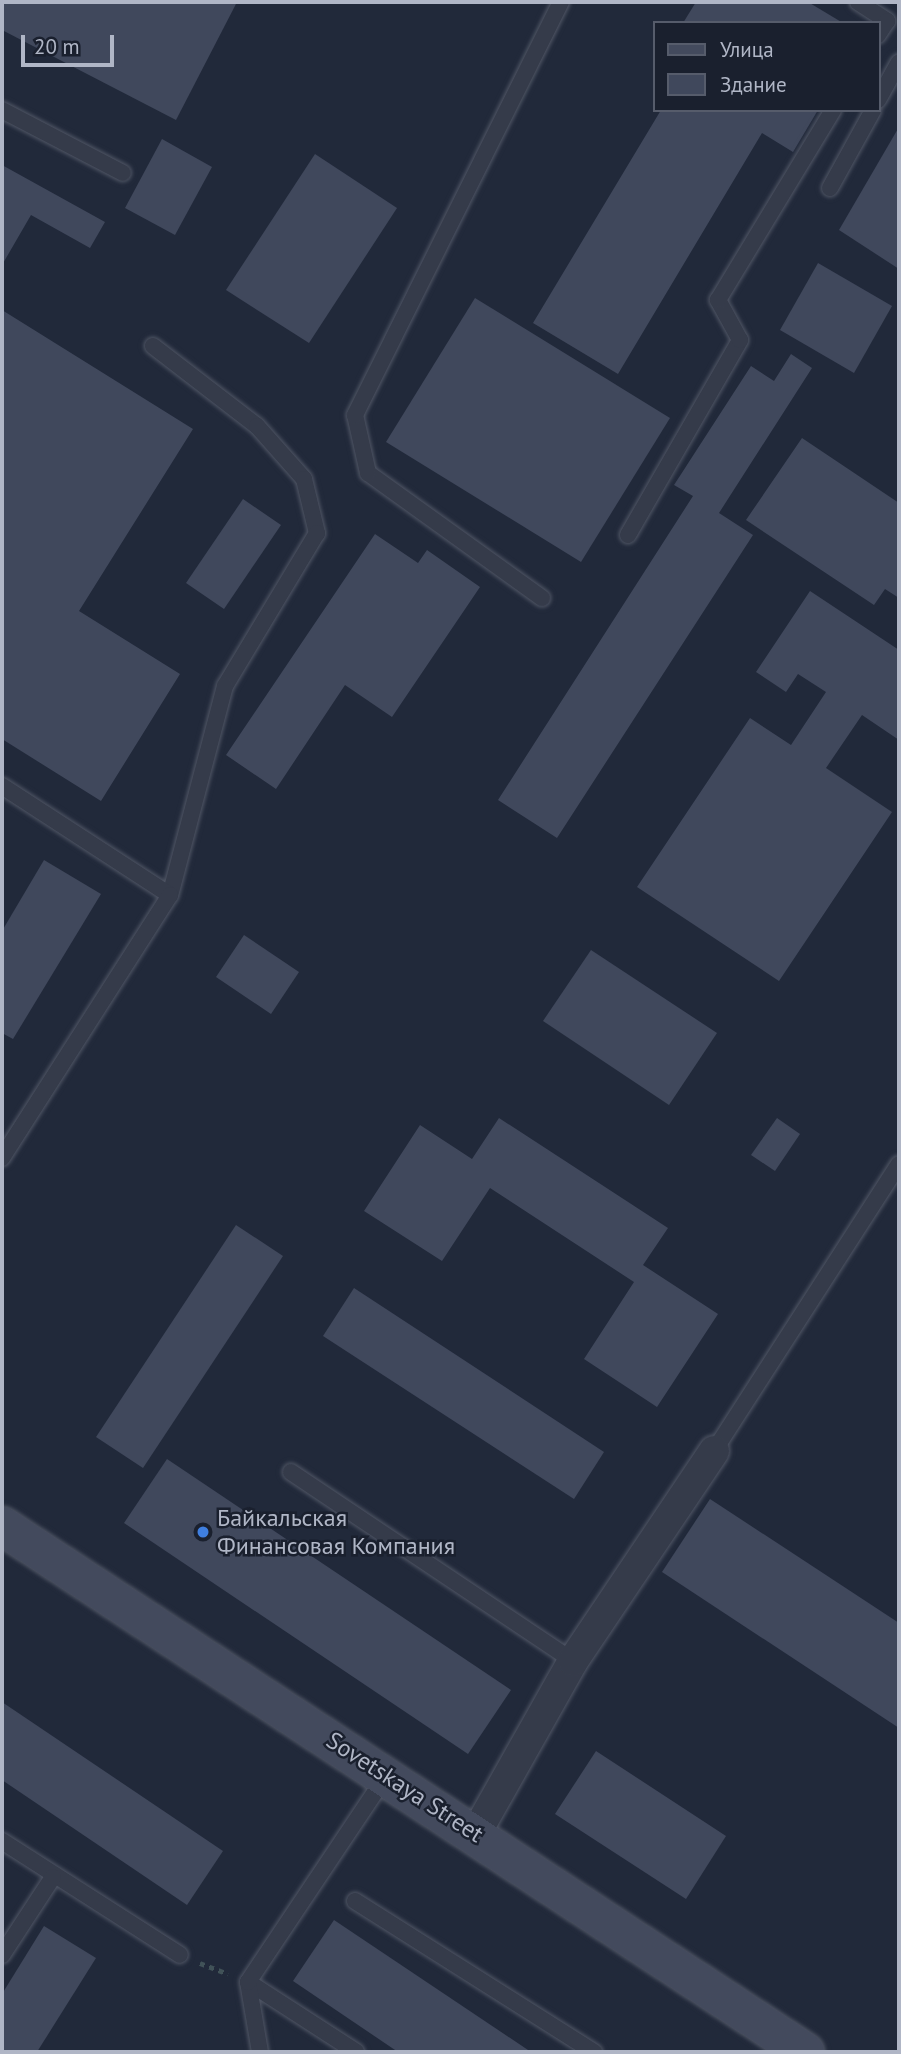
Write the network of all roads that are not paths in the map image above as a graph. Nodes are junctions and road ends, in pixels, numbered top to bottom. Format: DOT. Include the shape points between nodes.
graph roads {
  1 [pos="561,2"];
  2 [pos="858,2"];
  3 [pos="880,32"];
  4 [pos="899,62"];
  5 [pos="880,96"];
  6 [pos="2,110"];
  7 [pos="832,112"];
  8 [pos="872,112"];
  9 [pos="123,173"];
  10 [pos="830,188"];
  11 [pos="153,346"];
  12 [pos="628,535"];
  13 [pos="542,598"];
  14 [pos="2,786"];
  15 [pos="170,895"];
  16 [pos="2,1158"];
  17 [pos="899,1164"];
  18 [pos="714,1451"];
  19 [pos="291,1472"];
  20 [pos="4,1526"];
  21 [pos="573,1661"];
  22 [pos="387,1775"];
  23 [pos="476,1833"];
  24 [pos="2,1841"];
  25 [pos="53,1877"];
  26 [pos="355,1901"];
  27 [pos="2,1955"];
  28 [pos="180,1955"];
  29 [pos="248,1982"];
  30 [pos="260,2052"];
  31 [pos="356,2052"];
  32 [pos="594,2052"];
  33 [pos="805,2052"];
  1 -- 13 [label="lane" via="355,415 368,473"];
  2 -- 3 [label="lane" via="887,21"];
  4 -- 5 [label="lane"];
  6 -- 9 [label="lane"];
  7 -- 12 [label="lane" via="718,300 740,340"];
  8 -- 10 [label="lane"];
  11 -- 15 [label="lane" via="257,426 304,479 317,533 225,686"];
  14 -- 15 [label="lane"];
  15 -- 16 [label="lane"];
  17 -- 18 [label="lane"];
  18 -- 21 [label="street"];
  19 -- 21 [label="lane"];
  20 -- 22 [label="main road, Sovetskaya Street"];
  21 -- 23 [label="street"];
  22 -- 23 [label="main road, Sovetskaya Street"];
  22 -- 29 [label="lane"];
  23 -- 33 [label="main road, Sovetskaya Street"];
  24 -- 25 [label="lane"];
  25 -- 27 [label="lane"];
  25 -- 28 [label="lane"];
  26 -- 32 [label="lane"];
  29 -- 30 [label="lane"];
  29 -- 31 [label="lane"];
}
